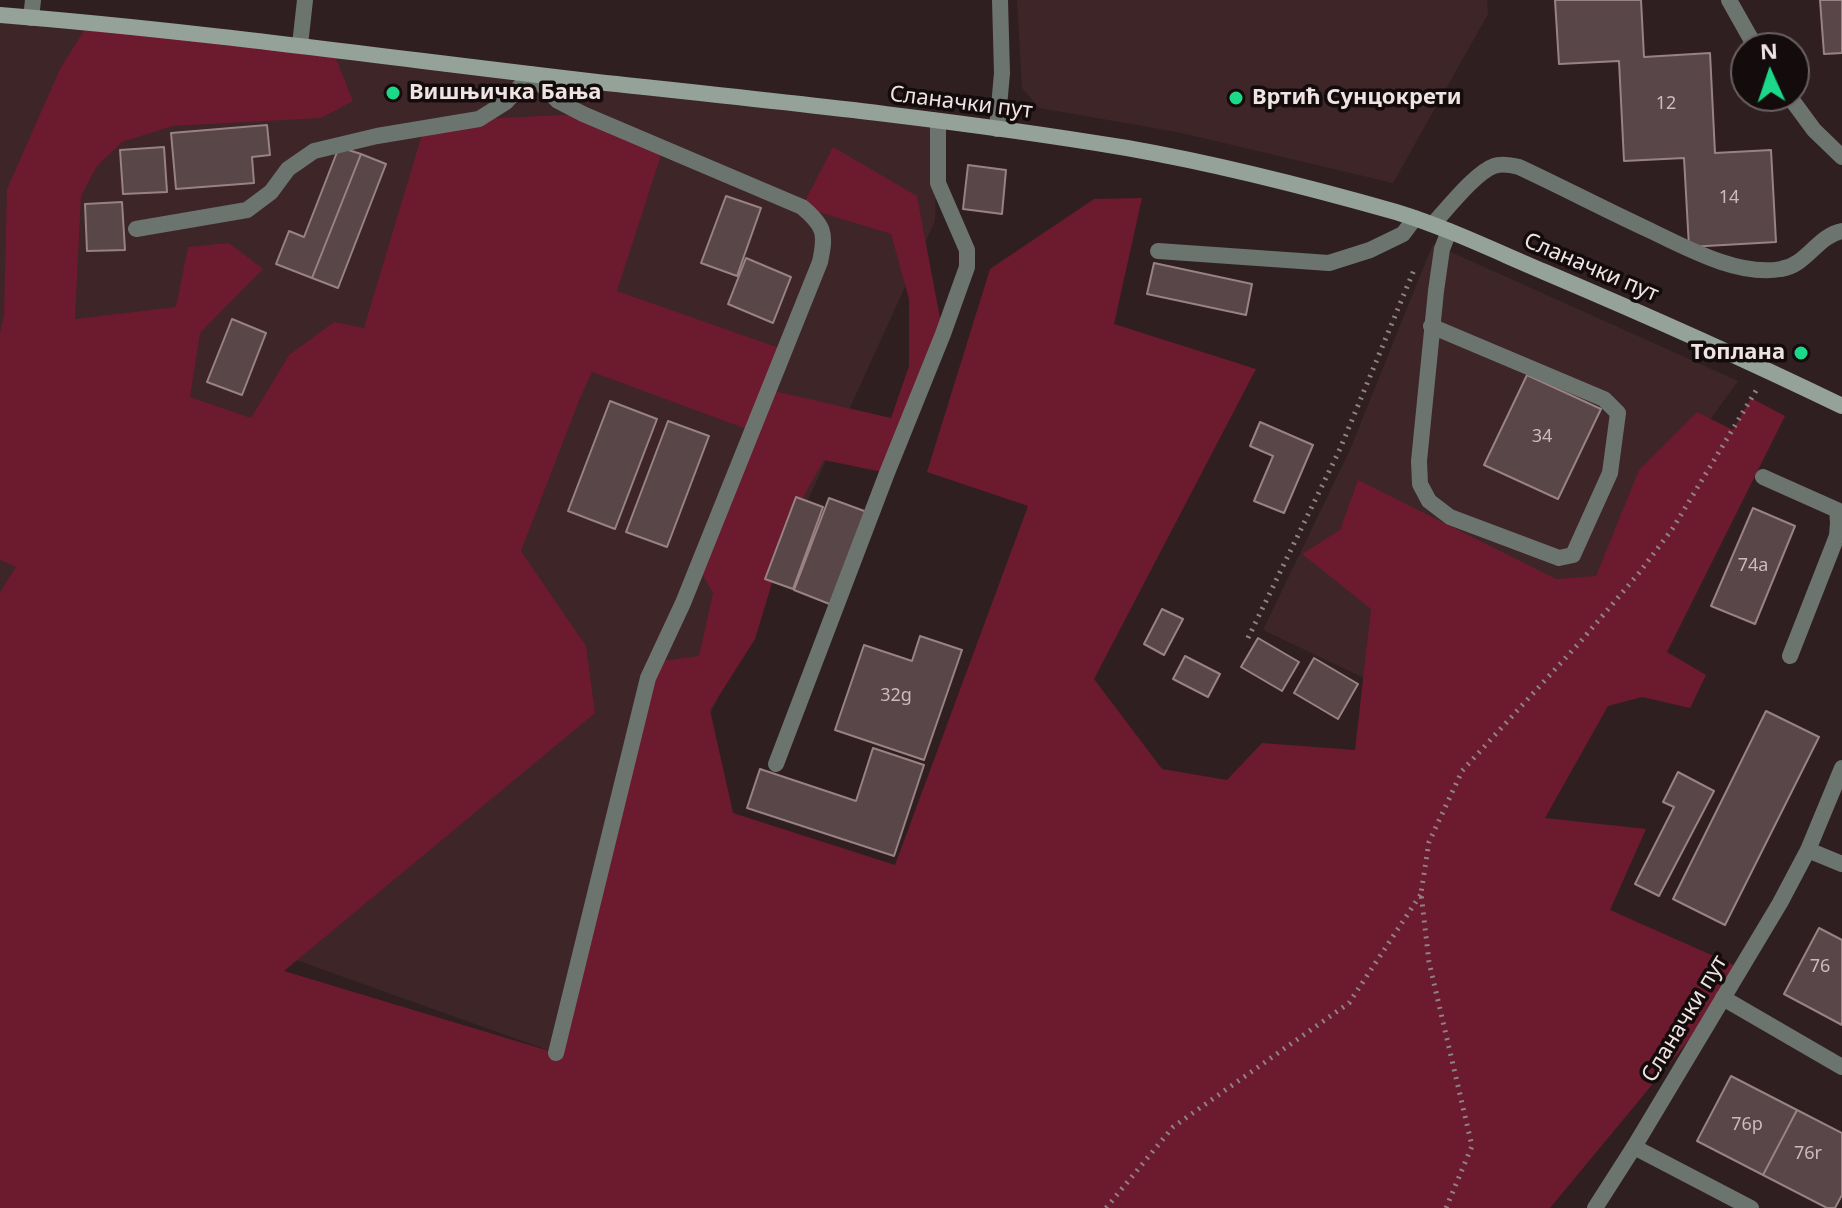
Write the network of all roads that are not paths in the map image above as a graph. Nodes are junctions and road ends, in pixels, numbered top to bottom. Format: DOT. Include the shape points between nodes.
graph roads {
  1 [pos="33,0"];
  2 [pos="305,0"];
  3 [pos="1000,0"];
  4 [pos="1729,0"];
  5 [pos="0,15"];
  6 [pos="31,18"];
  7 [pos="1747,32"];
  8 [pos="300,45"];
  9 [pos="531,74"];
  10 [pos="1801,112"];
  11 [pos="938,122"];
  12 [pos="997,129"];
  13 [pos="1842,157"];
  14 [pos="1415,218"];
  15 [pos="1441,228"];
  16 [pos="136,229"];
  17 [pos="1842,231"];
  18 [pos="1158,251"];
  19 [pos="1431,326"];
  20 [pos="1842,406"];
  21 [pos="1763,477"];
  22 [pos="1840,536"];
  23 [pos="1790,656"];
  24 [pos="776,764"];
  25 [pos="1842,768"];
  26 [pos="1808,850"];
  27 [pos="1842,864"];
  28 [pos="1723,998"];
  29 [pos="556,1053"];
  30 [pos="1842,1067"];
  31 [pos="1634,1147"];
  32 [pos="1595,1208"];
  33 [pos="1751,1208"];
  1 -- 6 [label="street"];
  2 -- 8 [label="street"];
  3 -- 12 [label="street"];
  4 -- 7 [label="street"];
  5 -- 6 [label="street, Сланачки пут"];
  6 -- 8 [label="street, Сланачки пут"];
  8 -- 9 [label="street, Сланачки пут"];
  9 -- 11 [label="street, Сланачки пут"];
  9 -- 16 [label="street" via="506,102 479,119 314,151 247,210"];
  9 -- 29 [label="street" via="558,101 583,114 802,207 825,237 820,262 704,553 648,678"];
  10 -- 13 [label="street"];
  11 -- 12 [label="street, Сланачки пут"];
  11 -- 24 [label="street" via="938,183 967,250 967,267"];
  12 -- 14 [label="street, Сланачки пут" via="1207,165"];
  14 -- 15 [label="street, Сланачки пут"];
  14 -- 18 [label="street" via="1403,234 1329,263"];
  15 -- 17 [label="street" via="1480,176 1502,164 1519,167 1693,251 1755,271 1796,264 1821,241"];
  15 -- 19 [label="street"];
  15 -- 20 [label="street, Сланачки пут"];
  19 -- 19 [label="street" via="1419,461 1420,484 1429,501 1450,517 1559,558 1573,555 1610,473 1618,413 1604,399"];
  21 -- 22 [label="street" via="1837,510"];
  22 -- 23 [label="street"];
  25 -- 26 [label="street, Сланачки пут"];
  26 -- 27 [label="street"];
  26 -- 28 [label="street, Сланачки пут"];
  28 -- 30 [label="street"];
  28 -- 31 [label="street, Сланачки пут"];
  31 -- 32 [label="street, Сланачки пут"];
  31 -- 33 [label="street"];
}
